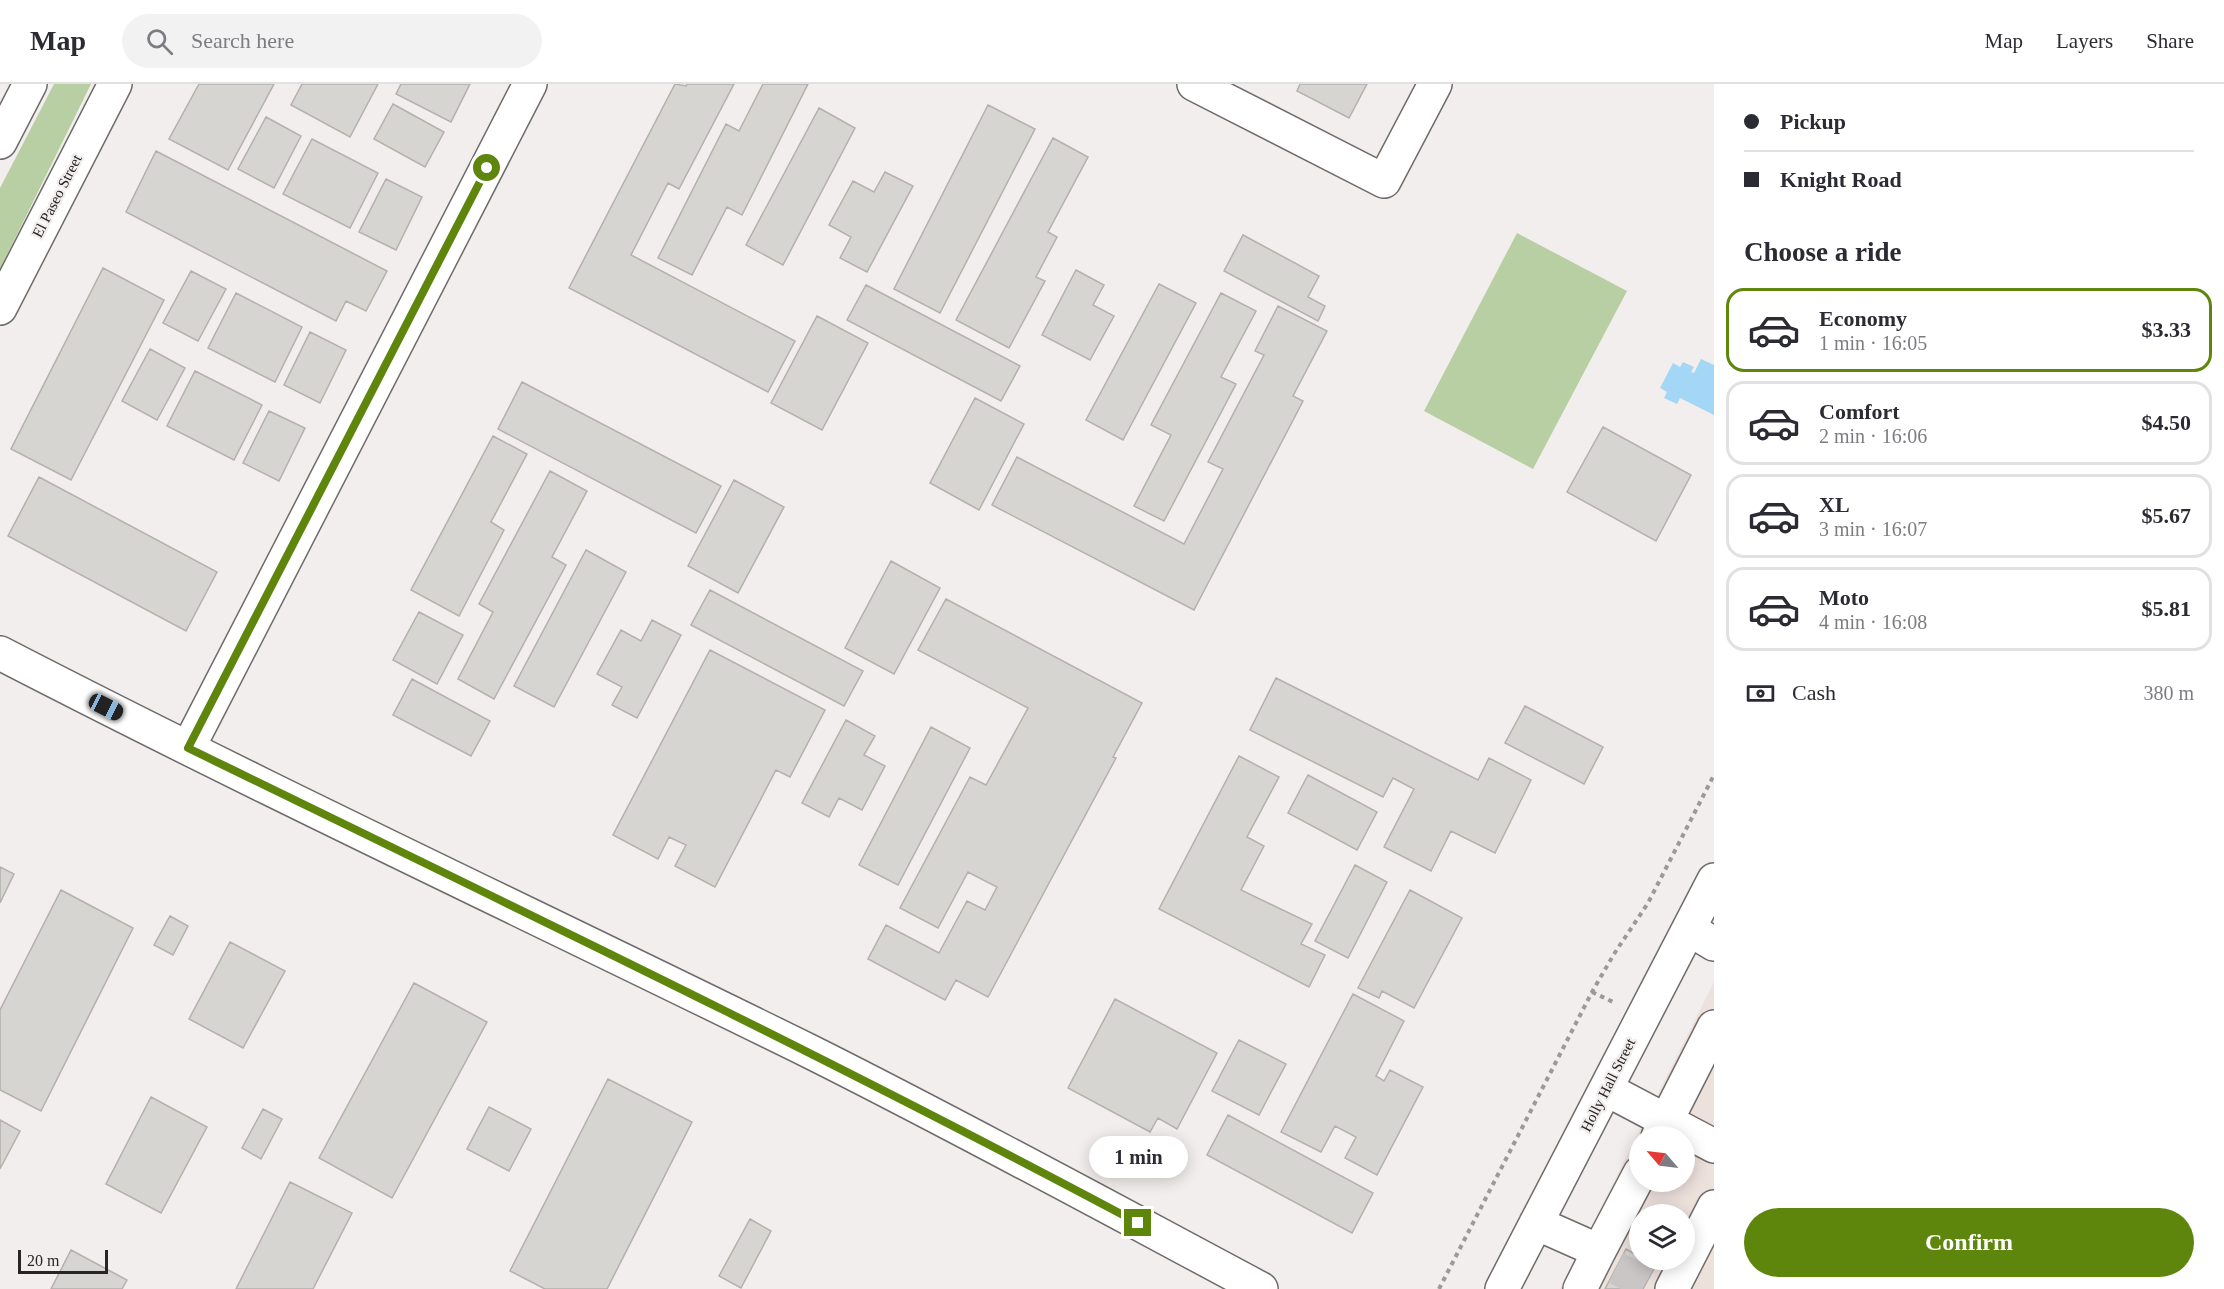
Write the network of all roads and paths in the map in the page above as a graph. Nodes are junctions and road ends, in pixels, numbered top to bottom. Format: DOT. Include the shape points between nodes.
graph roads {
  1 [pos="30,84"];
  2 [pos="115,84"];
  3 [pos="530,84"];
  4 [pos="1194,84"];
  5 [pos="1435,84"];
  6 [pos="0,142"];
  7 [pos="0,308"];
  8 [pos="0,653"];
  9 [pos="188,748"];
  10 [pos="1714,775"];
  11 [pos="1714,880"];
  12 [pos="1701,937"];
  13 [pos="1592,992"];
  14 [pos="1613,1002"];
  15 [pos="1714,1027"];
  16 [pos="1606,1089"];
  17 [pos="1658,1126"];
  18 [pos="1664,1126"];
  19 [pos="1695,1140"];
  20 [pos="1714,1146"];
  21 [pos="1632,1192"];
  22 [pos="1714,1207"];
  23 [pos="1536,1223"];
  24 [pos="1604,1259"];
  25 [pos="1658,1287"];
  26 [pos="1582,1288"];
  27 [pos="1261,1289"];
  28 [pos="1439,1289"];
  29 [pos="1502,1289"];
  1 -- 6 [label="street"];
  2 -- 7 [label="street, El Paseo Street"];
  3 -- 9 [label="street"];
  4 -- 5 [label="street" via="1384,182"];
  8 -- 9 [label="street"];
  9 -- 27 [label="street" via="832,1063"];
  10 -- 13 [label="path" via="1648,903"];
  11 -- 12 [label="street, Holly Hall Street"];
  12 -- 16 [label="street, Holly Hall Street"];
  13 -- 14 [label="path"];
  13 -- 28 [label="path"];
  15 -- 18 [label="street"];
  16 -- 17 [label="street"];
  16 -- 23 [label="street, Holly Hall Street"];
  19 -- 20 [label="street"];
  21 -- 24 [label="street"];
  22 -- 25 [label="street"];
  23 -- 24 [label="street"];
  23 -- 29 [label="street, Holly Hall Street"];
  24 -- 26 [label="street"];
}
